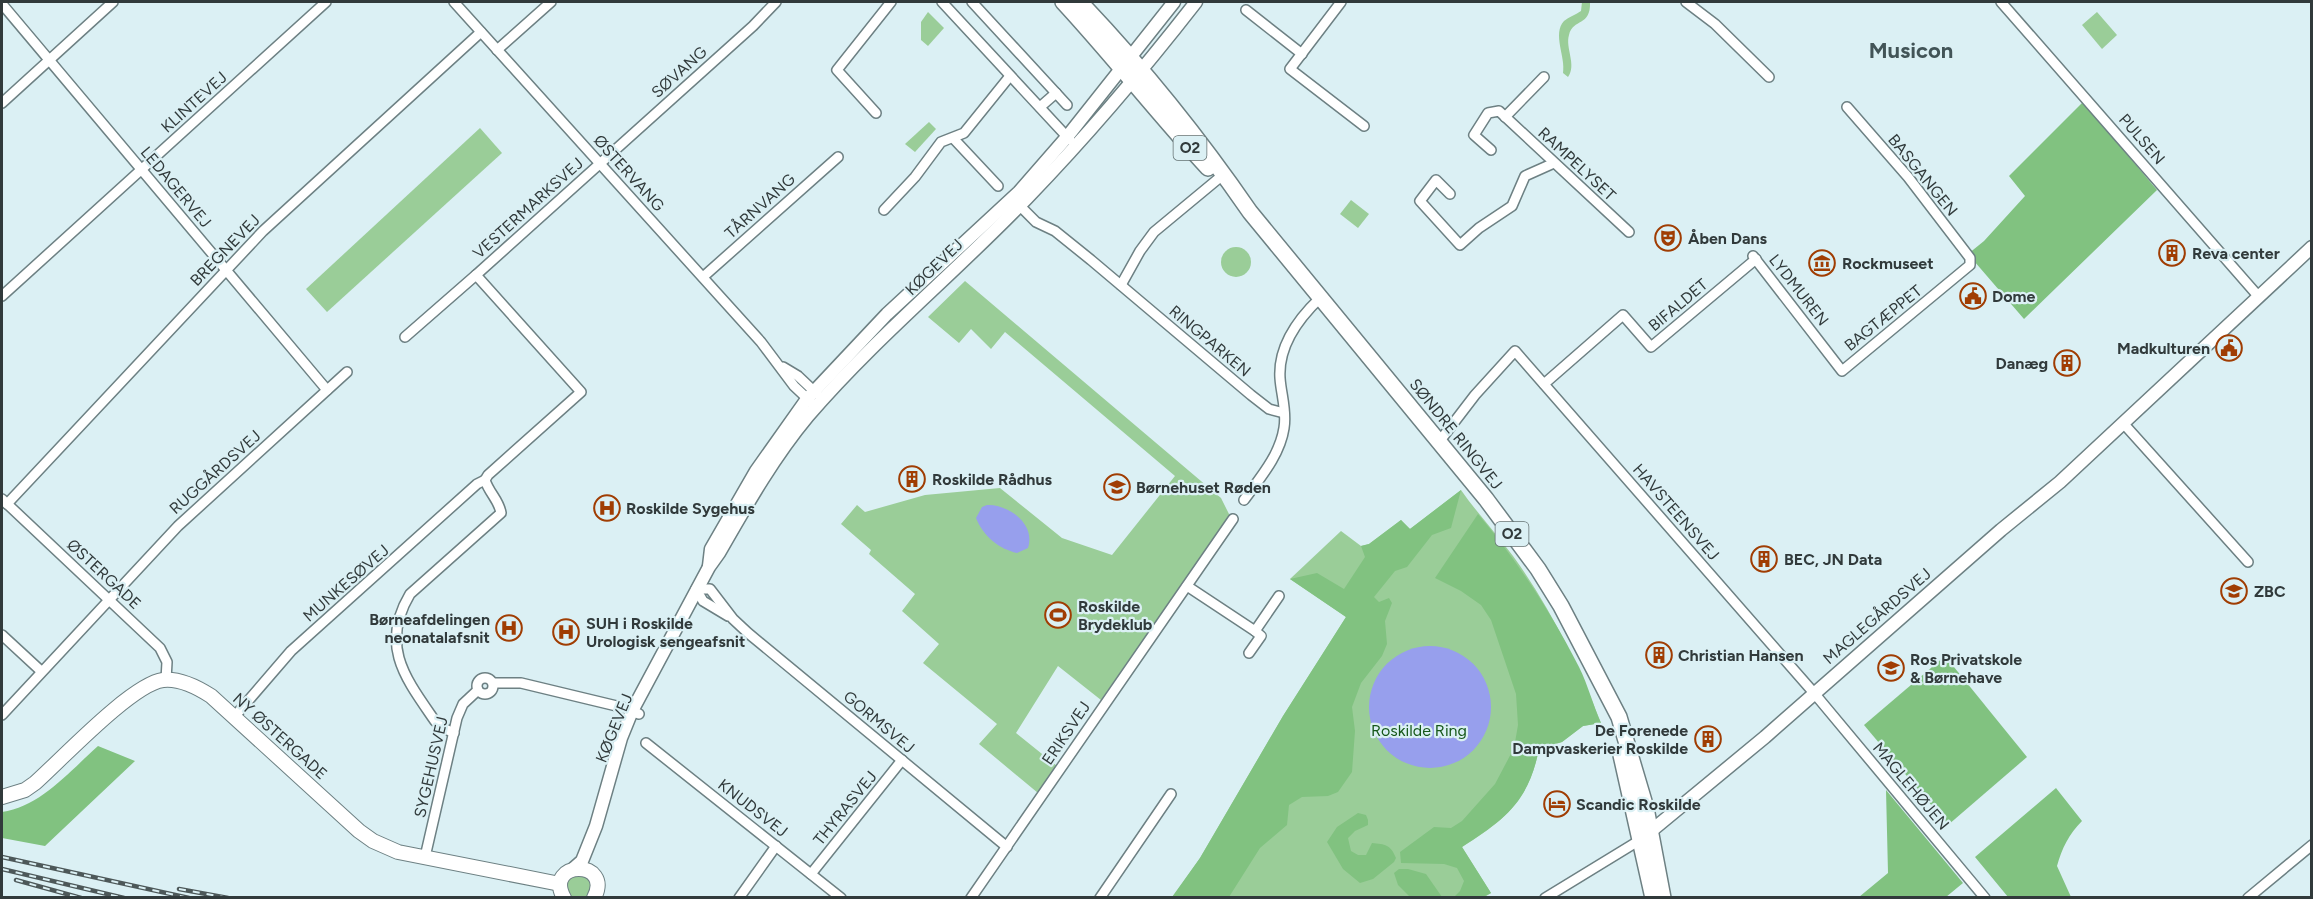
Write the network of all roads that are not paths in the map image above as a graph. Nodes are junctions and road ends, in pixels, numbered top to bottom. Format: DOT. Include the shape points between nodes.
graph roads {
  1 [pos="113,2"];
  2 [pos="326,2"];
  3 [pos="454,2"];
  4 [pos="552,2"];
  5 [pos="776,2"];
  6 [pos="891,2"];
  7 [pos="942,2"];
  8 [pos="972,2"];
  9 [pos="1063,2"];
  10 [pos="1080,2"];
  11 [pos="1174,2"];
  12 [pos="1196,2"];
  13 [pos="1341,2"];
  14 [pos="1686,2"];
  15 [pos="2001,2"];
  16 [pos="2,4"];
  17 [pos="1246,10"];
  18 [pos="481,32"];
  19 [pos="498,50"];
  20 [pos="1302,54"];
  21 [pos="49,60"];
  22 [pos="1126,62"];
  23 [pos="1010,76"];
  24 [pos="1137,76"];
  25 [pos="1544,76"];
  26 [pos="1769,77"];
  27 [pos="1056,93"];
  28 [pos="2,103"];
  29 [pos="1067,105"];
  30 [pos="1040,107"];
  31 [pos="1847,107"];
  32 [pos="876,113"];
  33 [pos="1505,117"];
  34 [pos="1364,126"];
  35 [pos="953,138"];
  36 [pos="1072,142"];
  37 [pos="1491,150"];
  38 [pos="838,157"];
  39 [pos="1554,163"];
  40 [pos="600,164"];
  41 [pos="142,170"];
  42 [pos="1221,176"];
  43 [pos="998,186"];
  44 [pos="1450,194"];
  45 [pos="1016,202"];
  46 [pos="884,210"];
  47 [pos="1629,232"];
  48 [pos="2312,247"];
  49 [pos="1755,258"];
  50 [pos="1970,265"];
  51 [pos="226,270"];
  52 [pos="476,275"];
  53 [pos="703,277"];
  54 [pos="1120,285"];
  55 [pos="2,296"];
  56 [pos="2259,297"];
  57 [pos="1320,298"];
  58 [pos="405,337"];
  59 [pos="1842,371"];
  60 [pos="347,372"];
  61 [pos="1544,384"];
  62 [pos="327,390"];
  63 [pos="815,400"];
  64 [pos="1284,414"];
  65 [pos="2123,423"];
  66 [pos="1439,442"];
  67 [pos="485,480"];
  68 [pos="1244,500"];
  69 [pos="4,501"];
  70 [pos="1233,519"];
  71 [pos="2248,562"];
  72 [pos="1187,586"];
  73 [pos="696,589"];
  74 [pos="1279,596"];
  75 [pos="109,599"];
  76 [pos="1255,631"];
  77 [pos="2,635"];
  78 [pos="1249,653"];
  79 [pos="41,671"];
  80 [pos="166,680"];
  81 [pos="1814,693"];
  82 [pos="636,712"];
  83 [pos="2,716"];
  84 [pos="235,716"];
  85 [pos="454,733"];
  86 [pos="646,743"];
  87 [pos="902,760"];
  88 [pos="1171,794"];
  89 [pos="2,797"];
  90 [pos="596,826"];
  91 [pos="1646,836"];
  92 [pos="2312,845"];
  93 [pos="776,846"];
  94 [pos="1007,847"];
  95 [pos="425,857"];
  96 [pos="574,868"];
  97 [pos="592,874"];
  98 [pos="810,874"];
  99 [pos="562,891"];
  100 [pos="594,897"];
  101 [pos="739,897"];
  102 [pos="841,897"];
  103 [pos="971,897"];
  104 [pos="1100,897"];
  105 [pos="1545,897"];
  106 [pos="1653,897"];
  107 [pos="1663,897"];
  108 [pos="1985,897"];
  109 [pos="2248,897"];
  1 -- 21 [label="street"];
  2 -- 41 [label="street, KLINTEVEJ"];
  3 -- 18 [label="street, ØSTERVANG"];
  4 -- 19 [label="street"];
  5 -- 40 [label="street, SØVANG"];
  6 -- 32 [label="street" via="837,70"];
  7 -- 23 [label="street"];
  8 -- 27 [label="street"];
  9 -- 22 [label="main road, O2"];
  10 -- 22 [label="main road, O2"];
  11 -- 22 [label="street, KØGEVEJ"];
  12 -- 24 [label="street, KØGEVEJ"];
  13 -- 20 [label="street"];
  14 -- 26 [label="street" via="1715,24"];
  15 -- 56 [label="street, PULSEN"];
  16 -- 21 [label="street, LEDAGERVEJ"];
  17 -- 20 [label="street"];
  18 -- 19 [label="street, ØSTERVANG"];
  18 -- 51 [label="street, BREGNEVEJ" via="263,231"];
  19 -- 40 [label="street, ØSTERVANG"];
  20 -- 34 [label="street" via="1290,69"];
  21 -- 28 [label="street"];
  21 -- 41 [label="street, LEDAGERVEJ"];
  22 -- 24 [label="main road, O2"];
  22 -- 36 [label="street, KØGEVEJ"];
  23 -- 30 [label="street"];
  23 -- 35 [label="street" via="964,133"];
  24 -- 36 [label="street, KØGEVEJ"];
  24 -- 42 [label="main road, SØNDRE RINGVEJ / O2"];
  25 -- 33 [label="street"];
  27 -- 29 [label="street"];
  27 -- 30 [label="street"];
  30 -- 36 [label="street"];
  31 -- 50 [label="street, BASGANGEN" via="1908,177 1970,258"];
  33 -- 37 [label="street" via="1499,111 1488,113 1474,135"];
  33 -- 39 [label="street, RAMPELYSET"];
  35 -- 43 [label="street"];
  35 -- 46 [label="street" via="941,142"];
  36 -- 45 [label="street, KØGEVEJ"];
  38 -- 53 [label="street, TÅRNVANG"];
  39 -- 44 [label="street" via="1525,176 1512,206 1460,245 1420,201 1436,180"];
  39 -- 47 [label="street, RAMPELYSET"];
  40 -- 52 [label="street, VESTERMARKSVEJ"];
  40 -- 53 [label="street, ØSTERVANG"];
  41 -- 51 [label="street, LEDAGERVEJ"];
  41 -- 55 [label="street, KLINTEVEJ"];
  42 -- 54 [label="street" via="1154,232"];
  42 -- 57 [label="main road, SØNDRE RINGVEJ / O2"];
  45 -- 54 [label="street, RINGPARKEN" via="1036,222 1054,231"];
  45 -- 63 [label="street, KØGEVEJ" via="963,263"];
  48 -- 56 [label="street, MAGLEGÅRDSVEJ"];
  49 -- 59 [label="street, LYDMUREN"];
  49 -- 61 [label="street, BIFALDET" via="1651,347 1623,315"];
  50 -- 59 [label="street, BAGTÆPPET"];
  51 -- 62 [label="street, LEDAGERVEJ"];
  51 -- 69 [label="street, BREGNEVEJ"];
  52 -- 58 [label="street, VESTERMARKSVEJ"];
  52 -- 67 [label="street, VESTERMARKSVEJ" via="581,392"];
  53 -- 63 [label="street, ØSTERVANG" via="781,366 798,376"];
  54 -- 64 [label="street, RINGPARKEN" via="1251,395 1269,409"];
  56 -- 65 [label="street, MAGLEGÅRDSVEJ"];
  57 -- 64 [label="street" via="1287,340 1280,376"];
  57 -- 66 [label="main road, SØNDRE RINGVEJ / O2"];
  60 -- 62 [label="street, RUGGÅRDSVEJ"];
  61 -- 66 [label="street, HAVSTEENSVEJ" via="1515,351"];
  61 -- 81 [label="street, HAVSTEENSVEJ"];
  62 -- 75 [label="street, RUGGÅRDSVEJ" via="178,525"];
  63 -- 73 [label="street, KØGEVEJ"];
  64 -- 68 [label="street" via="1285,426 1276,454"];
  65 -- 71 [label="street"];
  65 -- 81 [label="street, MAGLEGÅRDSVEJ"];
  66 -- 91 [label="main road, SØNDRE RINGVEJ / O2" via="1543,577 1578,636 1607,697"];
  67 -- 84 [label="street, MUNKESØVEJ" via="291,651"];
  67 -- 85 [label="street" via="500,504 501,513 411,594 398,630 397,645 404,674 435,721"];
  69 -- 75 [label="street, ØSTERGADE"];
  70 -- 72 [label="street, ERIKSVEJ"];
  72 -- 76 [label="street"];
  72 -- 94 [label="street, ERIKSVEJ"];
  73 -- 82 [label="street, KØGEVEJ"];
  73 -- 87 [label="street, GORMSVEJ" via="703,601 733,619"];
  74 -- 76 [label="street"];
  75 -- 79 [label="street, RUGGÅRDSVEJ"];
  75 -- 80 [label="street, ØSTERGADE" via="165,653"];
  76 -- 78 [label="street" via="1261,636"];
  77 -- 79 [label="street"];
  79 -- 83 [label="street, RUGGÅRDSVEJ"];
  80 -- 84 [label="main road, NY ØSTERGADE" via="197,687"];
  80 -- 89 [label="main road" via="152,682 126,700 36,783"];
  81 -- 91 [label="street, MAGLEGÅRDSVEJ"];
  81 -- 108 [label="street, MAGLEHØJEN"];
  82 -- 85 [label="street, SYGEHUSVEJ" via="521,683 493,683 482,678 477,683 478,690 459,710"];
  82 -- 90 [label="street, KØGEVEJ" via="621,738"];
  84 -- 95 [label="main road, NY ØSTERGADE" via="366,836 398,852"];
  85 -- 95 [label="street, SYGEHUSVEJ"];
  86 -- 93 [label="street, KNUDSVEJ"];
  87 -- 94 [label="street, GORMSVEJ"];
  87 -- 98 [label="street, THYRASVEJ"];
  88 -- 104 [label="street"];
  90 -- 96 [label="street, KØGEVEJ" via="582,861"];
  90 -- 97 [label="street, KØGEVEJ"];
  91 -- 105 [label="street"];
  91 -- 106 [label="main road, SØNDRE RINGVEJ / O2"];
  91 -- 107 [label="main road, SØNDRE RINGVEJ / O2"];
  92 -- 109 [label="street"];
  93 -- 98 [label="street, KNUDSVEJ"];
  93 -- 101 [label="street"];
  94 -- 103 [label="street, ERIKSVEJ"];
  95 -- 99 [label="main road, NY ØSTERGADE"];
  96 -- 97 [label="main road"];
  96 -- 99 [label="main road" via="566,873"];
  97 -- 100 [label="main road" via="597,885"];
  98 -- 102 [label="street, KNUDSVEJ"];
}
